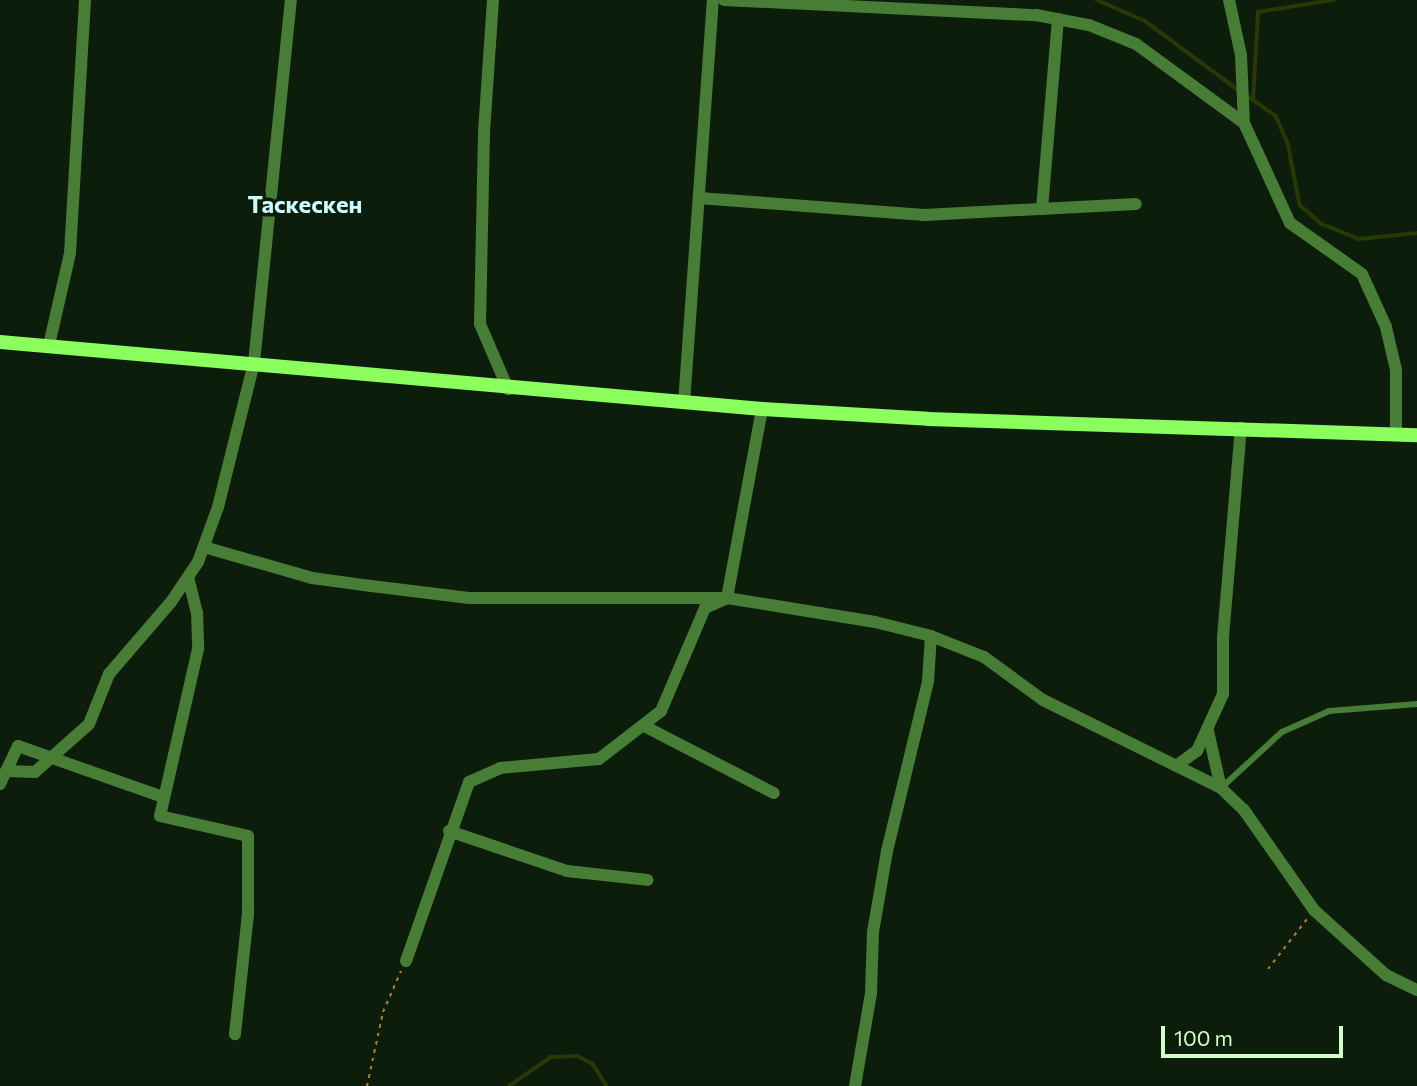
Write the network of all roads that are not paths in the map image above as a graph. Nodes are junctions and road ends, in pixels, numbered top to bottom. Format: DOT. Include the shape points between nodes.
graph roads {
  1 [pos="85,0"];
  2 [pos="291,0"];
  3 [pos="493,0"];
  4 [pos="713,0"];
  5 [pos="724,0"];
  6 [pos="1229,0"];
  7 [pos="926,5"];
  8 [pos="1058,19"];
  9 [pos="1244,123"];
  10 [pos="699,198"];
  11 [pos="1136,204"];
  12 [pos="1042,209"];
  13 [pos="0,342"];
  14 [pos="49,345"];
  15 [pos="254,363"];
  16 [pos="508,389"];
  17 [pos="684,403"];
  18 [pos="762,409"];
  19 [pos="1241,428"];
  20 [pos="1396,435"];
  21 [pos="1417,435"];
  22 [pos="204,547"];
  23 [pos="188,576"];
  24 [pos="727,598"];
  25 [pos="931,636"];
  26 [pos="1417,705"];
  27 [pos="644,726"];
  28 [pos="1208,731"];
  29 [pos="50,758"];
  30 [pos="1176,766"];
  31 [pos="6,771"];
  32 [pos="0,784"];
  33 [pos="1221,788"];
  34 [pos="774,793"];
  35 [pos="163,797"];
  36 [pos="449,831"];
  37 [pos="648,880"];
  38 [pos="406,961"];
  39 [pos="1417,990"];
  40 [pos="235,1034"];
  41 [pos="855,1086"];
  1 -- 14 [label="street" via="70,253"];
  2 -- 15 [label="street"];
  3 -- 16 [label="street" via="484,133 480,324"];
  4 -- 10 [label="street"];
  5 -- 7 [label="street"];
  6 -- 9 [label="street" via="1241,55"];
  7 -- 8 [label="street"];
  8 -- 9 [label="street" via="1089,25 1136,44"];
  8 -- 12 [label="street"];
  9 -- 20 [label="street" via="1290,223 1362,274 1387,327 1396,370"];
  10 -- 12 [label="street" via="924,215"];
  10 -- 17 [label="street"];
  11 -- 12 [label="street"];
  13 -- 14 [label="main road"];
  14 -- 15 [label="main road"];
  15 -- 16 [label="main road"];
  15 -- 22 [label="street"];
  16 -- 17 [label="main road"];
  17 -- 18 [label="main road"];
  18 -- 19 [label="main road"];
  18 -- 24 [label="street"];
  19 -- 20 [label="main road"];
  19 -- 28 [label="street" via="1223,637 1223,694"];
  20 -- 21 [label="main road"];
  22 -- 23 [label="street"];
  22 -- 24 [label="street" via="312,578 468,598"];
  23 -- 29 [label="street" via="109,674 89,724"];
  23 -- 35 [label="street" via="197,612 198,649"];
  24 -- 25 [label="street" via="875,622"];
  24 -- 27 [label="street" via="705,608 661,711"];
  25 -- 30 [label="street" via="984,657 1043,700"];
  25 -- 41 [label="street" via="928,681 887,851 873,932 871,993"];
  26 -- 33 [label="lane" via="1329,711 1282,732"];
  27 -- 34 [label="street"];
  27 -- 36 [label="street" via="599,759 500,768 468,782"];
  28 -- 30 [label="street" via="1197,751"];
  28 -- 33 [label="street"];
  29 -- 31 [label="street" via="35,772"];
  29 -- 31 [label="street" via="18,746"];
  29 -- 35 [label="street"];
  30 -- 33 [label="street"];
  31 -- 32 [label="street"];
  33 -- 39 [label="street" via="1244,810 1314,909 1386,975"];
  35 -- 40 [label="street" via="160,816 248,836 248,914"];
  36 -- 37 [label="street" via="567,871"];
  36 -- 38 [label="street"];
}
